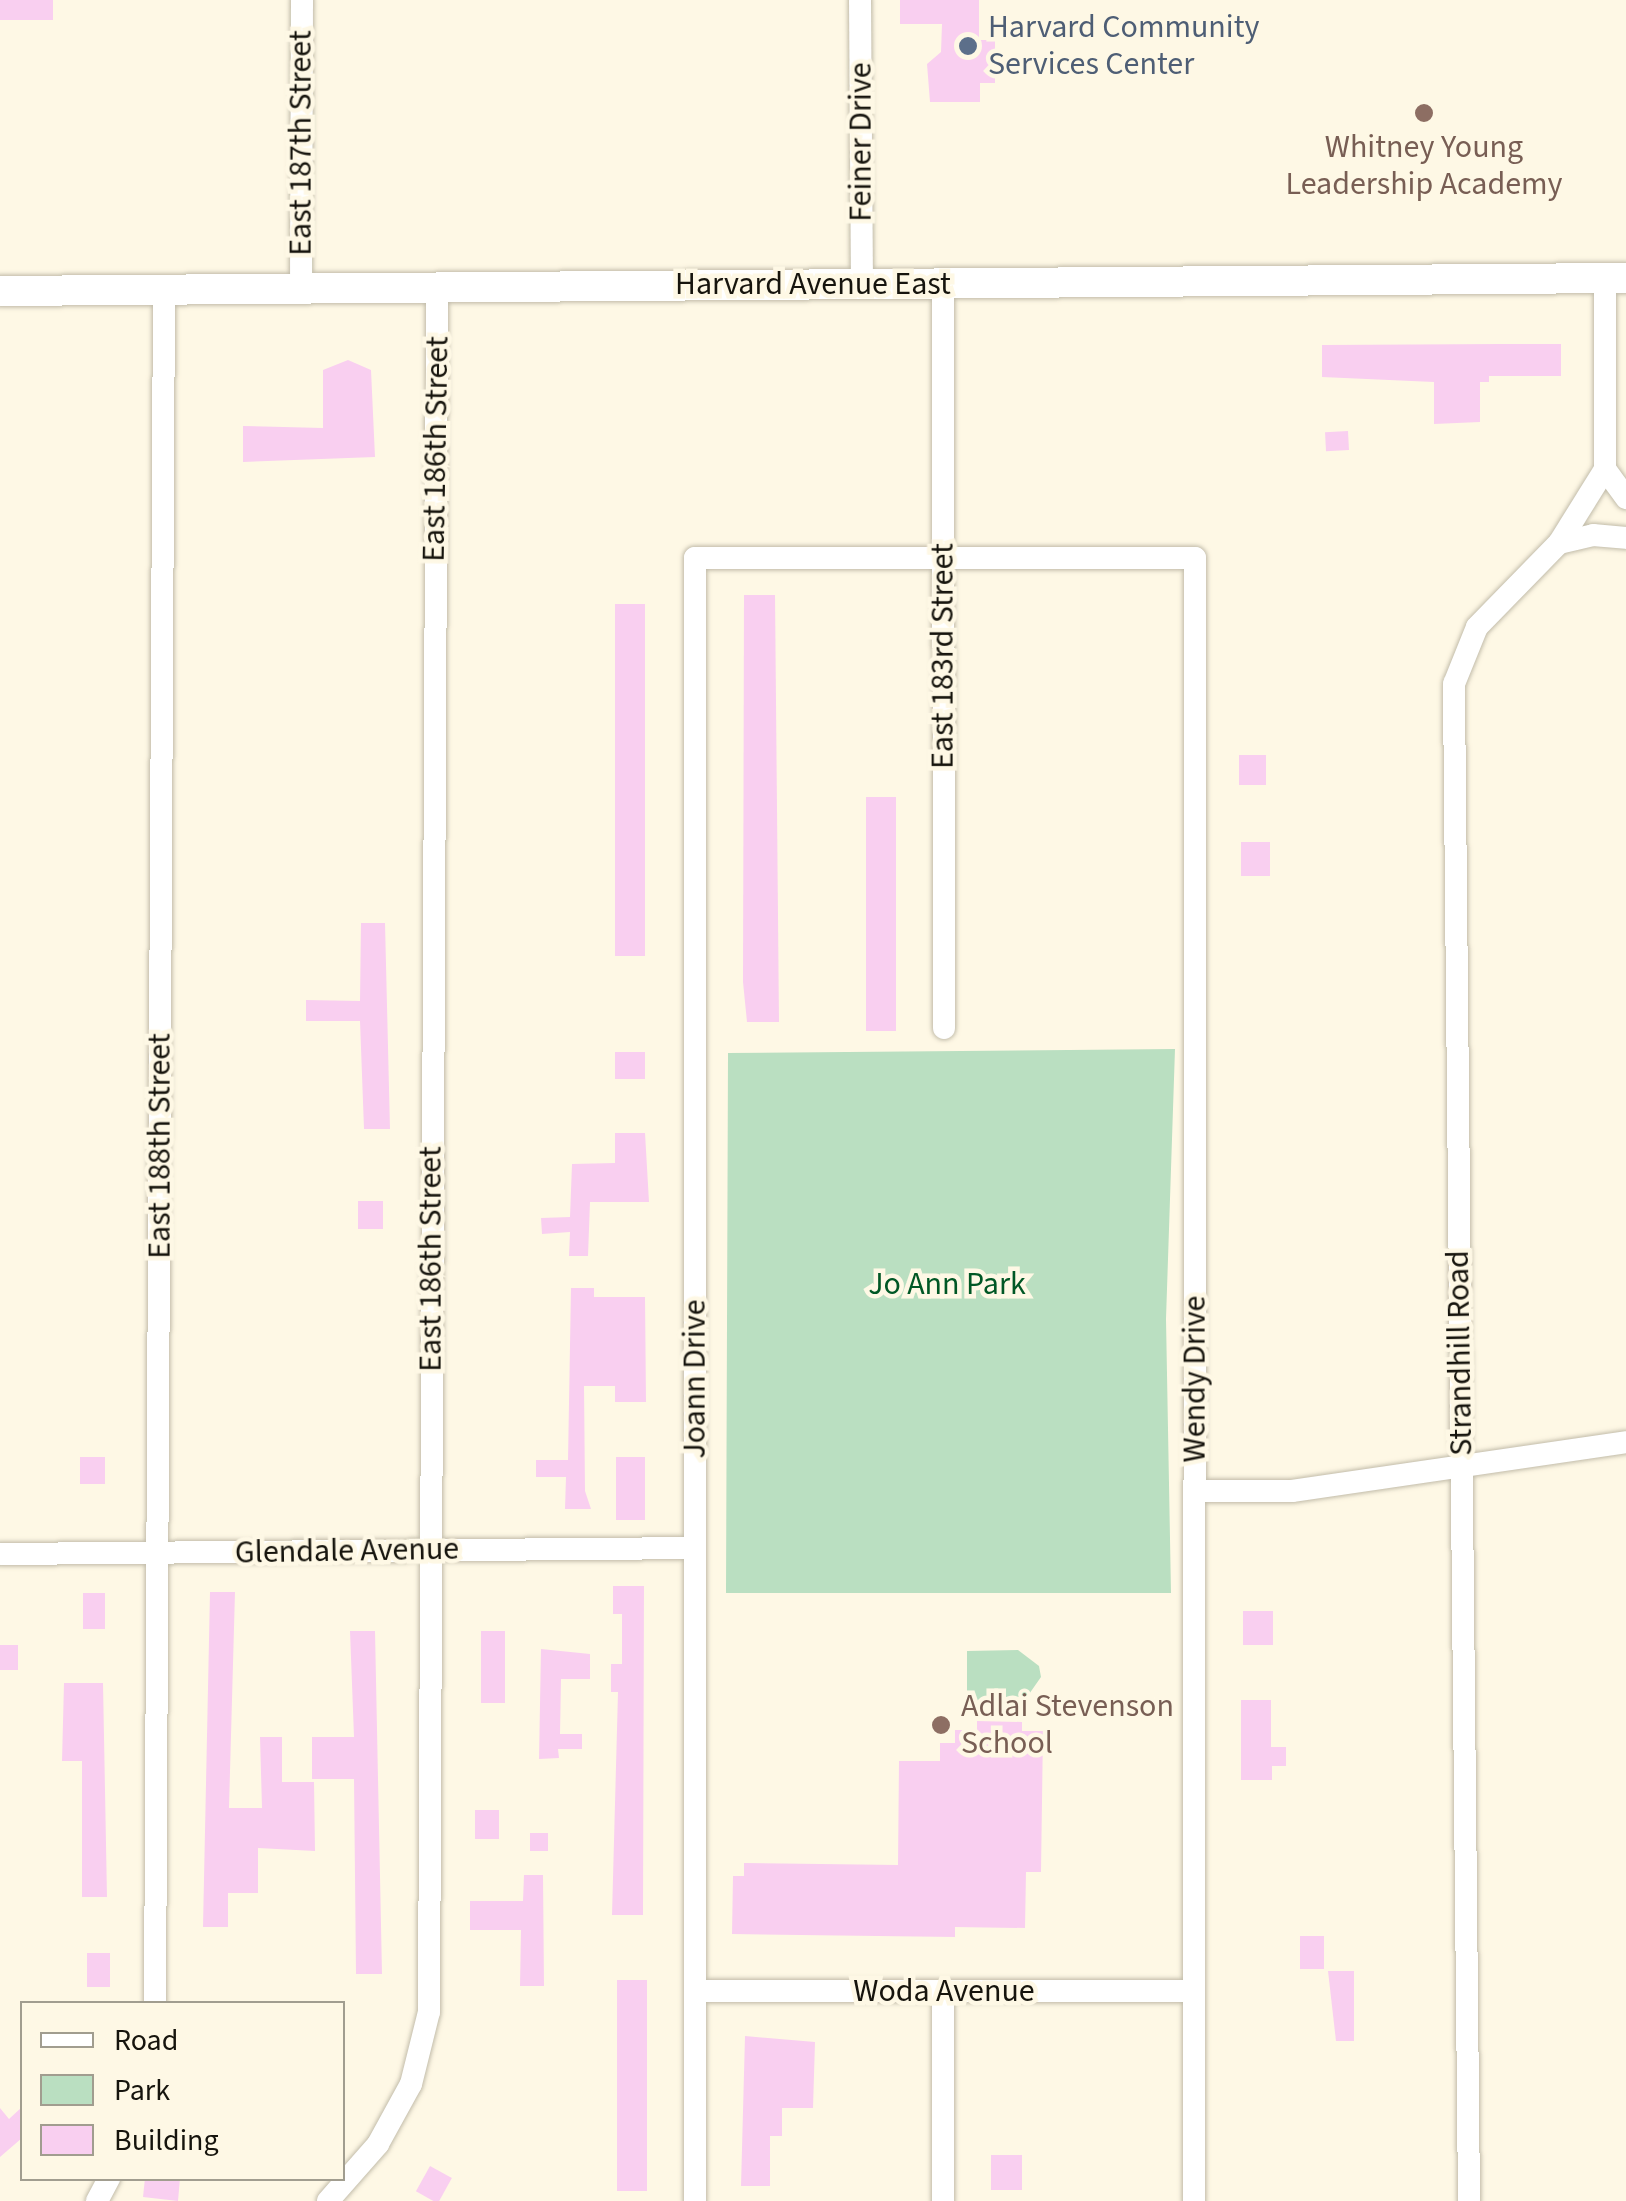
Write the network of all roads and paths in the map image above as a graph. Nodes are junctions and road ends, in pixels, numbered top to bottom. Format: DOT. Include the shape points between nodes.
graph roads {
  1 [pos="302,0"];
  2 [pos="860,0"];
  3 [pos="1615,278"];
  4 [pos="943,283"];
  5 [pos="862,284"];
  6 [pos="300,286"];
  7 [pos="437,286"];
  8 [pos="164,289"];
  9 [pos="0,291"];
  10 [pos="1605,469"];
  11 [pos="1626,498"];
  12 [pos="1626,538"];
  13 [pos="1559,543"];
  14 [pos="942,558"];
  15 [pos="944,1028"];
  16 [pos="1626,1442"];
  17 [pos="1461,1461"];
  18 [pos="1195,1491"];
  19 [pos="430,1548"];
  20 [pos="695,1548"];
  21 [pos="0,1554"];
  22 [pos="158,1554"];
  23 [pos="696,1991"];
  24 [pos="943,1991"];
  25 [pos="1192,1991"];
  26 [pos="155,2001"];
  27 [pos="328,2201"];
  28 [pos="696,2201"];
  29 [pos="943,2201"];
  30 [pos="1194,2201"];
  31 [pos="1469,2201"];
  1 -- 6 [label="street, East 187th Street"];
  2 -- 5 [label="street, Feiner Drive"];
  3 -- 4 [label="main road, Harvard Avenue East"];
  3 -- 10 [label="street"];
  4 -- 5 [label="main road, Harvard Avenue East"];
  4 -- 14 [label="street, East 183rd Street"];
  5 -- 7 [label="main road, Harvard Avenue East"];
  6 -- 7 [label="main road, Harvard Avenue East"];
  6 -- 8 [label="main road, Harvard Avenue East"];
  7 -- 19 [label="street, East 186th Street"];
  8 -- 9 [label="main road, Harvard Avenue East"];
  8 -- 22 [label="street, East 188th Street"];
  10 -- 11 [label="street"];
  10 -- 13 [label="street, Strandhill Road"];
  12 -- 13 [label="street" via="1594,534"];
  13 -- 17 [label="street, Strandhill Road" via="1477,626 1454,684"];
  14 -- 15 [label="street, East 183rd Street"];
  14 -- 18 [label="street, Wendy Drive" via="1196,558"];
  14 -- 20 [label="street, Joann Drive" via="695,558"];
  16 -- 17 [label="street"];
  17 -- 18 [label="street" via="1292,1491"];
  17 -- 31 [label="street, Strandhill Road"];
  18 -- 25 [label="street, Wendy Drive"];
  19 -- 20 [label="street, Glendale Avenue"];
  19 -- 22 [label="street, Glendale Avenue"];
  19 -- 27 [label="street, East 186th Street" via="429,2012 411,2084 378,2144"];
  20 -- 23 [label="street, Joann Drive"];
  21 -- 22 [label="street, Glendale Avenue"];
  22 -- 26 [label="street, East 188th Street"];
  23 -- 24 [label="street, Woda Avenue"];
  23 -- 28 [label="street, Joann Drive"];
  24 -- 25 [label="street, Woda Avenue"];
  24 -- 29 [label="street"];
  25 -- 30 [label="street, Wendy Drive"];
}
